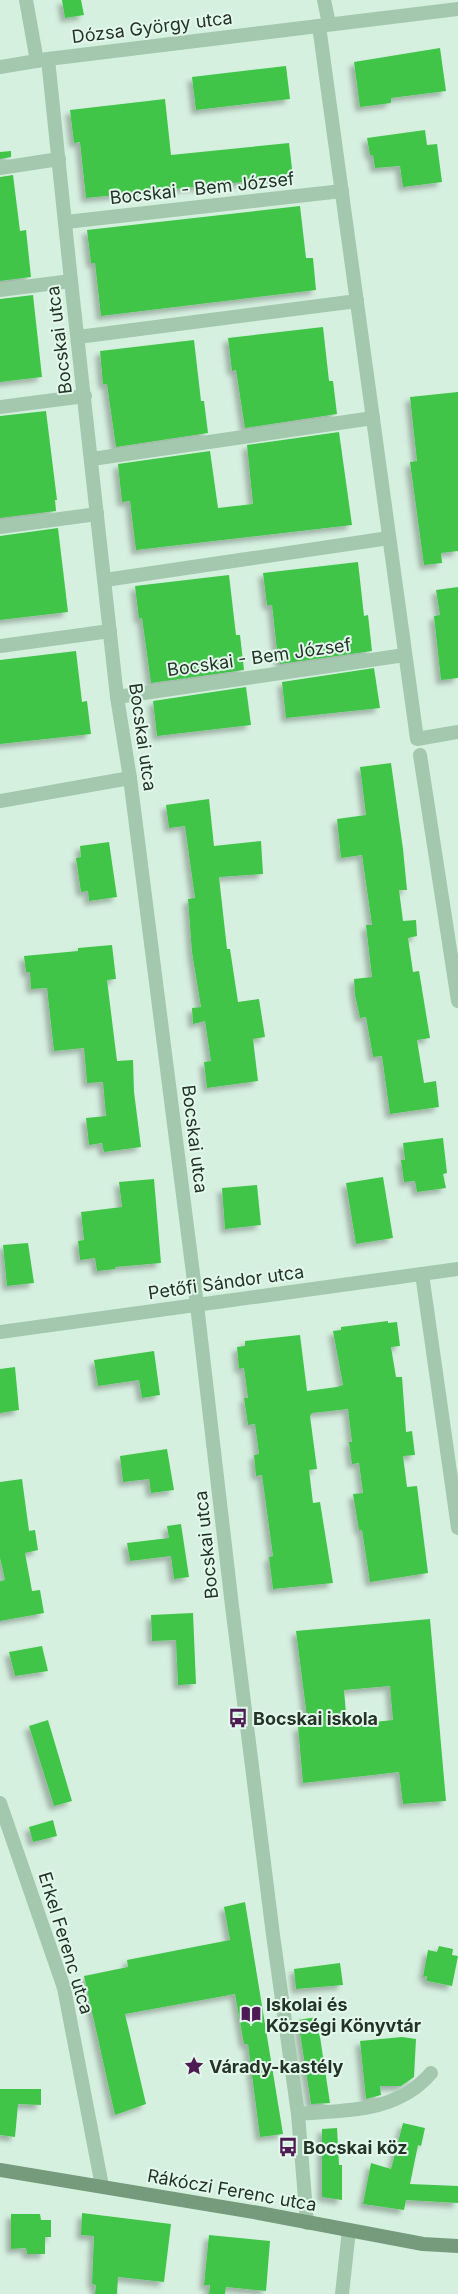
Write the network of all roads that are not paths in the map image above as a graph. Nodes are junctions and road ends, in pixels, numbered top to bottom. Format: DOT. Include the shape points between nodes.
graph roads {
  1 [pos="26,0"];
  2 [pos="324,0"];
  3 [pos="458,9"];
  4 [pos="324,25"];
  5 [pos="43,60"];
  6 [pos="0,67"];
  7 [pos="59,159"];
  8 [pos="0,168"];
  9 [pos="342,191"];
  10 [pos="66,222"];
  11 [pos="70,281"];
  12 [pos="0,290"];
  13 [pos="357,301"];
  14 [pos="78,337"];
  15 [pos="85,396"];
  16 [pos="0,407"];
  17 [pos="373,418"];
  18 [pos="92,459"];
  19 [pos="98,514"];
  20 [pos="0,527"];
  21 [pos="389,538"];
  22 [pos="105,580"];
  23 [pos="110,631"];
  24 [pos="0,646"];
  25 [pos="406,655"];
  26 [pos="117,697"];
  27 [pos="458,732"];
  28 [pos="420,755"];
  29 [pos="130,778"];
  30 [pos="0,801"];
  31 [pos="458,1001"];
  32 [pos="458,1269"];
  33 [pos="422,1274"];
  34 [pos="198,1305"];
  35 [pos="0,1332"];
  36 [pos="458,1528"];
  37 [pos="0,1803"];
  38 [pos="431,2073"];
  39 [pos="298,2114"];
  40 [pos="0,2170"];
  41 [pos="102,2186"];
  42 [pos="307,2223"];
  43 [pos="349,2230"];
  44 [pos="458,2246"];
  45 [pos="342,2294"];
  1 -- 5 [label="street, Bocskai utca"];
  2 -- 4 [label="street"];
  3 -- 4 [label="street, Dózsa György utca"];
  4 -- 5 [label="street, Dózsa György utca"];
  4 -- 9 [label="street"];
  5 -- 6 [label="street, Dózsa György utca"];
  5 -- 7 [label="street, Bocskai utca"];
  7 -- 8 [label="street"];
  7 -- 10 [label="street, Bocskai utca"];
  9 -- 10 [label="street, Bocskai - Bem József"];
  9 -- 13 [label="street"];
  10 -- 11 [label="street, Bocskai utca"];
  11 -- 12 [label="street"];
  11 -- 14 [label="street, Bocskai utca"];
  13 -- 14 [label="street"];
  13 -- 17 [label="street"];
  14 -- 15 [label="street, Bocskai utca"];
  15 -- 16 [label="street"];
  15 -- 18 [label="street, Bocskai utca"];
  17 -- 18 [label="street"];
  17 -- 21 [label="street"];
  18 -- 19 [label="street, Bocskai utca"];
  19 -- 20 [label="street"];
  19 -- 22 [label="street, Bocskai utca"];
  21 -- 22 [label="street"];
  21 -- 25 [label="street"];
  22 -- 23 [label="street, Bocskai utca"];
  23 -- 24 [label="street"];
  23 -- 26 [label="street, Bocskai utca"];
  25 -- 26 [label="street, Bocskai - Bem József"];
  25 -- 27 [label="street" via="417,738"];
  26 -- 29 [label="street, Bocskai utca"];
  28 -- 31 [label="street"];
  29 -- 30 [label="street"];
  29 -- 34 [label="street, Bocskai utca"];
  32 -- 33 [label="street, Petőfi Sándor utca"];
  33 -- 34 [label="street, Petőfi Sándor utca"];
  33 -- 36 [label="street"];
  34 -- 35 [label="street, Petőfi Sándor utca"];
  34 -- 39 [label="street, Bocskai utca" via="232,1606"];
  37 -- 41 [label="street, Erkel Ferenc utca" via="64,1988"];
  38 -- 39 [label="street" via="416,2089 372,2108"];
  39 -- 42 [label="street, Bocskai utca"];
  40 -- 41 [label="main road, Rákóczi Ferenc utca"];
  41 -- 42 [label="main road, Rákóczi Ferenc utca"];
  42 -- 43 [label="main road, Rákóczi Ferenc utca"];
  43 -- 44 [label="main road, Rákóczi Ferenc utca" via="423,2244"];
  43 -- 45 [label="street"];
}
